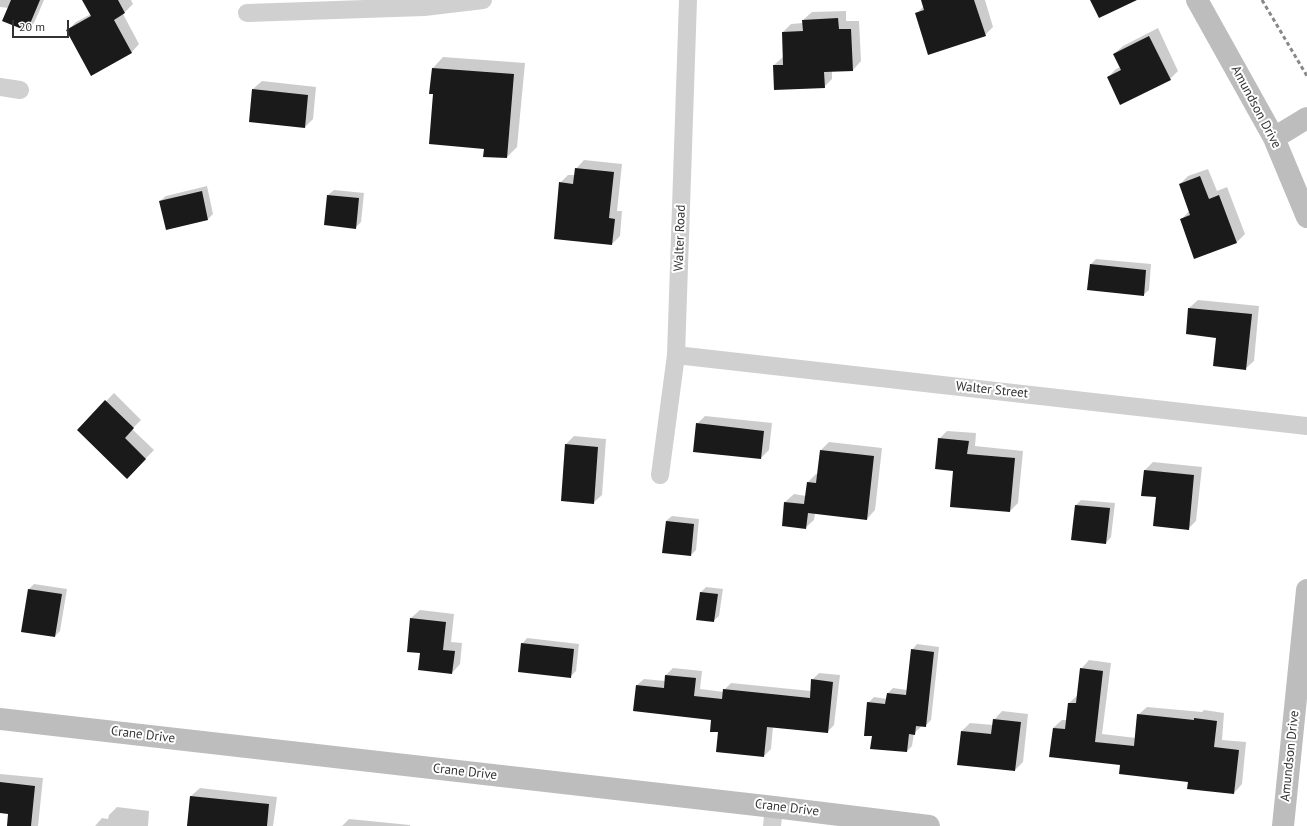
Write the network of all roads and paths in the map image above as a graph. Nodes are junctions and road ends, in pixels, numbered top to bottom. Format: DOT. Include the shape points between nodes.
graph roads {
  1 [pos="483,0"];
  2 [pos="688,0"];
  3 [pos="1197,0"];
  4 [pos="247,13"];
  5 [pos="0,87"];
  6 [pos="20,90"];
  7 [pos="1307,118"];
  8 [pos="1274,138"];
  9 [pos="1307,217"];
  10 [pos="676,355"];
  11 [pos="1307,426"];
  12 [pos="660,475"];
  13 [pos="1306,602"];
  14 [pos="0,719"];
  15 [pos="773,816"];
  16 [pos="929,826"];
  17 [pos="1284,826"];
  1 -- 4 [label="street" via="424,7"];
  2 -- 10 [label="street, Walter Road"];
  3 -- 8 [label="street, Amundson Drive"];
  5 -- 6 [label="street"];
  7 -- 8 [label="street"];
  8 -- 9 [label="street, Amundson Drive"];
  10 -- 11 [label="street, Walter Street"];
  10 -- 12 [label="street, Walter Road"];
  13 -- 17 [label="street, Amundson Drive"];
  14 -- 15 [label="street, Crane Drive"];
  15 -- 16 [label="street, Crane Drive"];
}
